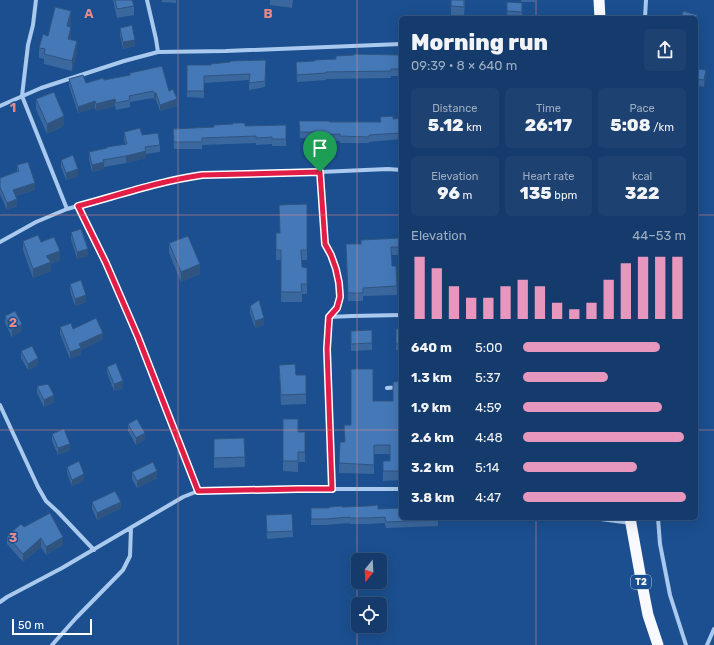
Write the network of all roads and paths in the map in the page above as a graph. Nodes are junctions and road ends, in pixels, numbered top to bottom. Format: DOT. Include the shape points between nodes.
graph roads {
  1 [pos="36,0"];
  2 [pos="147,0"];
  3 [pos="599,0"];
  4 [pos="646,0"];
  5 [pos="600,16"];
  6 [pos="645,16"];
  7 [pos="399,44"];
  8 [pos="158,52"];
  9 [pos="22,96"];
  10 [pos="0,106"];
  11 [pos="399,170"];
  12 [pos="320,172"];
  13 [pos="78,206"];
  14 [pos="67,209"];
  15 [pos="0,242"];
  16 [pos="399,315"];
  17 [pos="329,317"];
  18 [pos="399,387"];
  19 [pos="387,388"];
  20 [pos="0,404"];
  21 [pos="332,489"];
  22 [pos="399,489"];
  23 [pos="198,491"];
  24 [pos="618,520"];
  25 [pos="658,520"];
  26 [pos="631,521"];
  27 [pos="131,528"];
  28 [pos="94,550"];
  29 [pos="0,602"];
  30 [pos="714,629"];
  31 [pos="52,645"];
  32 [pos="658,645"];
  33 [pos="686,645"];
  34 [pos="707,645"];
  1 -- 9 [label="street"];
  2 -- 8 [label="street"];
  3 -- 5 [label="highway"];
  4 -- 6 [label="street"];
  7 -- 8 [label="street"];
  8 -- 9 [label="street"];
  9 -- 10 [label="street"];
  9 -- 14 [label="street"];
  11 -- 12 [label="street"];
  12 -- 13 [label="street" via="202,175"];
  12 -- 17 [label="street" via="325,244 336,269 340,297 337,308"];
  13 -- 14 [label="street"];
  13 -- 23 [label="street" via="138,337"];
  14 -- 15 [label="street" via="36,222"];
  16 -- 17 [label="street"];
  17 -- 21 [label="street" via="327,349"];
  18 -- 19 [label="street"];
  20 -- 28 [label="street" via="46,501"];
  21 -- 22 [label="street"];
  21 -- 23 [label="street"];
  23 -- 27 [label="street"];
  24 -- 26 [label="street"];
  25 -- 33 [label="street" via="670,595"];
  26 -- 32 [label="highway, T2" via="640,579"];
  27 -- 28 [label="street"];
  27 -- 31 [label="street" via="130,556 123,570"];
  28 -- 29 [label="street"];
  30 -- 34 [label="street"];
}
